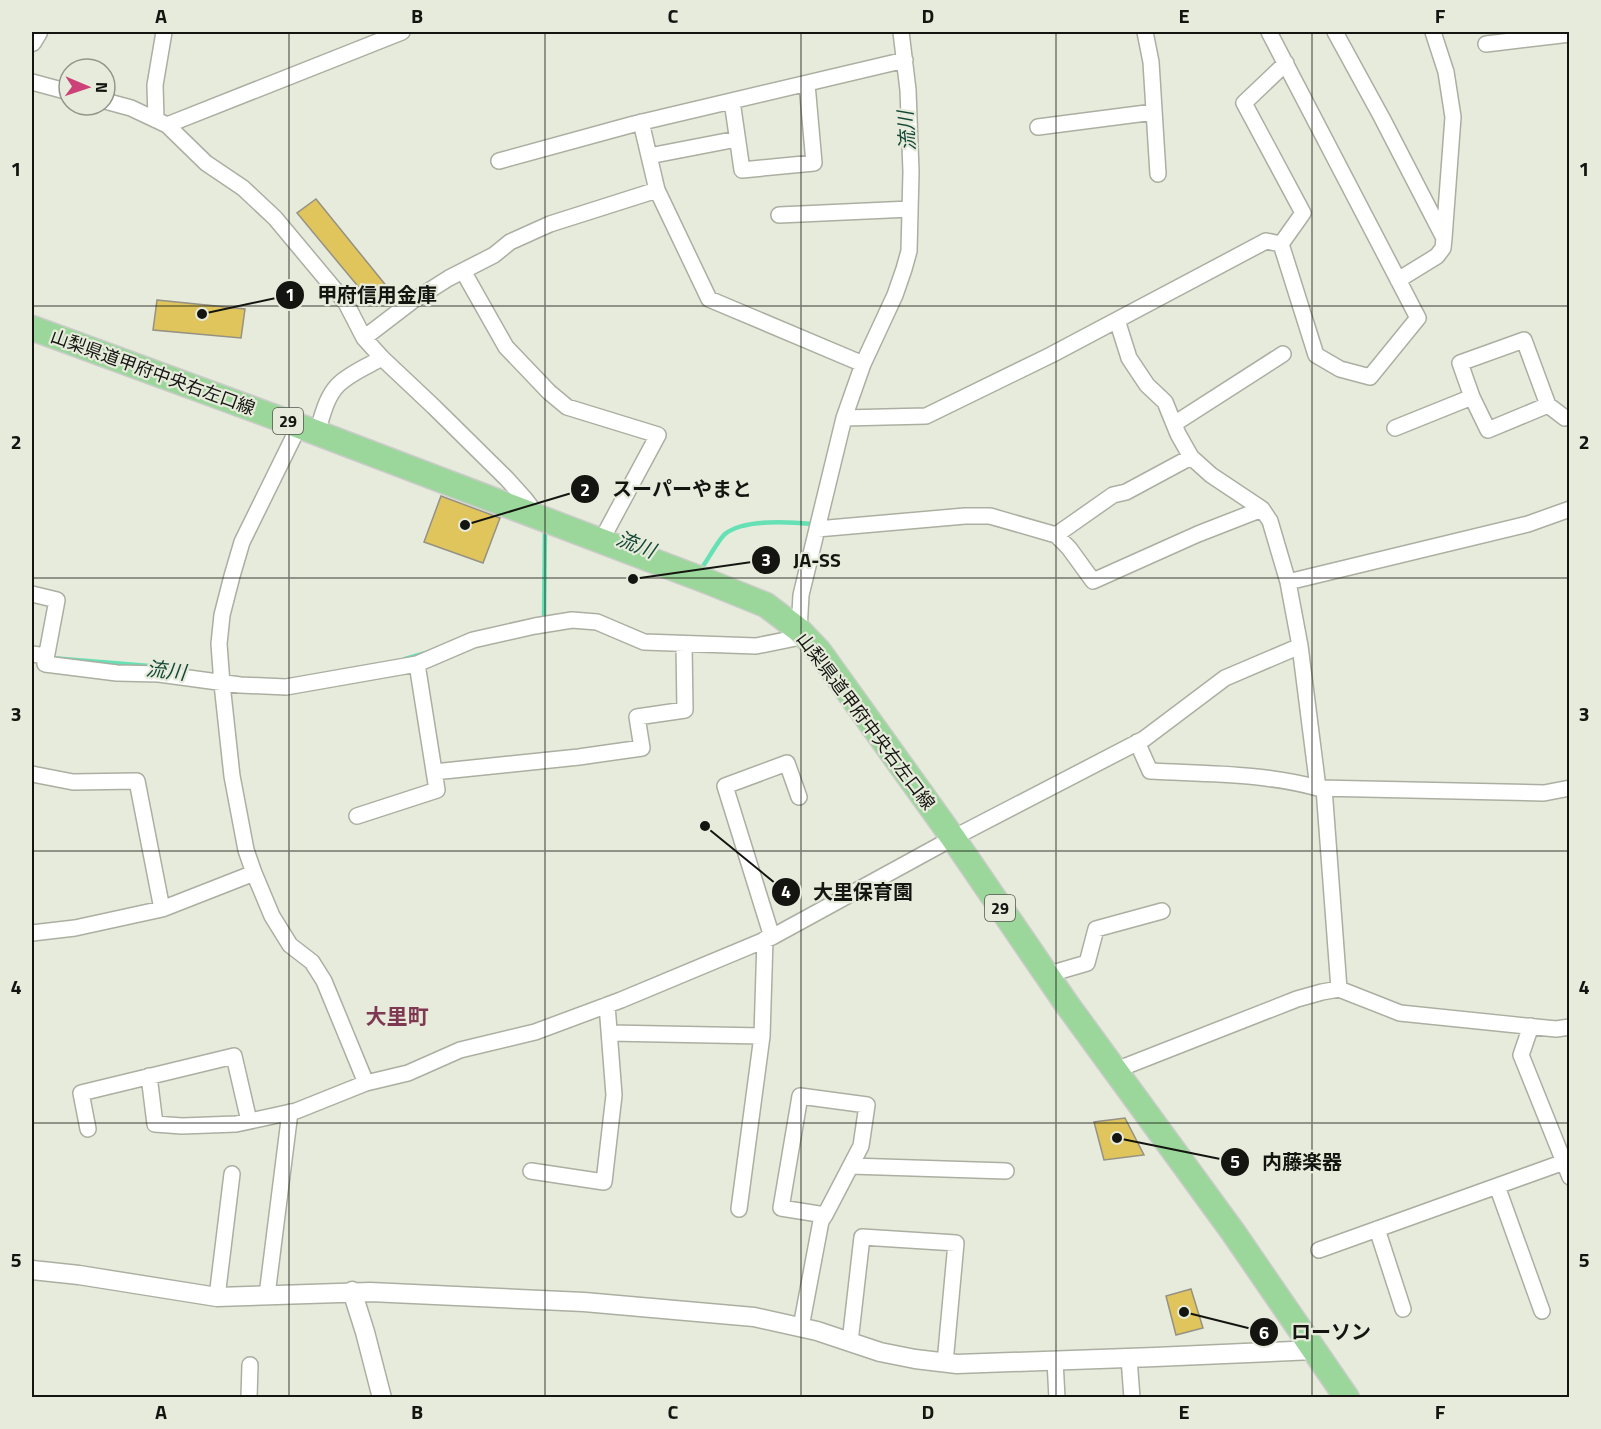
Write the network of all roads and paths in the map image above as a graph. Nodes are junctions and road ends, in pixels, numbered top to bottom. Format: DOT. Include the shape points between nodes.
graph roads {
  1 [pos="38,32"];
  2 [pos="165,32"];
  3 [pos="402,32"];
  4 [pos="901,32"];
  5 [pos="1145,32"];
  6 [pos="1269,32"];
  7 [pos="1335,32"];
  8 [pos="1569,34"];
  9 [pos="1436,35"];
  10 [pos="32,42"];
  11 [pos="1486,44"];
  12 [pos="905,60"];
  13 [pos="1286,63"];
  14 [pos="32,82"];
  15 [pos="807,84"];
  16 [pos="57,89"];
  17 [pos="732,101"];
  18 [pos="117,104"];
  19 [pos="1154,112"];
  20 [pos="161,122"];
  21 [pos="641,122"];
  22 [pos="1038,127"];
  23 [pos="737,140"];
  24 [pos="649,156"];
  25 [pos="499,161"];
  26 [pos="1158,174"];
  27 [pos="657,190"];
  28 [pos="910,209"];
  29 [pos="779,215"];
  30 [pos="1444,238"];
  31 [pos="1281,244"];
  32 [pos="463,271"];
  33 [pos="1398,280"];
  34 [pos="1117,320"];
  35 [pos="32,328"];
  36 [pos="364,338"];
  37 [pos="1283,354"];
  38 [pos="382,358"];
  39 [pos="863,364"];
  40 [pos="1472,397"];
  41 [pos="1548,405"];
  42 [pos="1569,417"];
  43 [pos="844,418"];
  44 [pos="1174,424"];
  45 [pos="1395,428"];
  46 [pos="308,429"];
  47 [pos="1191,457"];
  48 [pos="1569,508"];
  49 [pos="1262,509"];
  50 [pos="548,521"];
  51 [pos="817,529"];
  52 [pos="605,535"];
  53 [pos="1056,535"];
  54 [pos="1288,582"];
  55 [pos="32,594"];
  56 [pos="803,633"];
  57 [pos="684,644"];
  58 [pos="1300,646"];
  59 [pos="39,655"];
  60 [pos="417,664"];
  61 [pos="222,684"];
  62 [pos="1137,742"];
  63 [pos="434,772"];
  64 [pos="32,774"];
  65 [pos="1321,788"];
  66 [pos="1569,788"];
  67 [pos="799,797"];
  68 [pos="357,816"];
  69 [pos="953,838"];
  70 [pos="254,873"];
  71 [pos="162,909"];
  72 [pos="1162,911"];
  73 [pos="32,933"];
  74 [pos="769,938"];
  75 [pos="1046,975"];
  76 [pos="1339,989"];
  77 [pos="608,1005"];
  78 [pos="1531,1026"];
  79 [pos="1569,1027"];
  80 [pos="609,1033"];
  81 [pos="762,1036"];
  82 [pos="1116,1070"];
  83 [pos="149,1076"];
  84 [pos="366,1083"];
  85 [pos="290,1112"];
  86 [pos="249,1121"];
  87 [pos="88,1129"];
  88 [pos="851,1166"];
  89 [pos="1567,1170"];
  90 [pos="531,1171"];
  91 [pos="1006,1171"];
  92 [pos="232,1174"];
  93 [pos="1497,1186"];
  94 [pos="739,1209"];
  95 [pos="825,1215"];
  96 [pos="1377,1229"];
  97 [pos="1319,1250"];
  98 [pos="32,1270"];
  99 [pos="352,1291"];
  100 [pos="267,1295"];
  101 [pos="217,1297"];
  102 [pos="1403,1309"];
  103 [pos="1542,1311"];
  104 [pos="801,1327"];
  105 [pos="849,1342"];
  106 [pos="1315,1350"];
  107 [pos="1129,1358"];
  108 [pos="1055,1360"];
  109 [pos="945,1363"];
  110 [pos="249,1365"];
  111 [pos="249,1398"];
  112 [pos="382,1398"];
  113 [pos="1057,1398"];
  114 [pos="1132,1398"];
  115 [pos="1347,1398"];
  1 -- 10 [label="street"];
  2 -- 20 [label="street" via="155,85"];
  3 -- 20 [label="street"];
  4 -- 12 [label="street"];
  5 -- 19 [label="street"];
  6 -- 13 [label="street"];
  7 -- 30 [label="street"];
  8 -- 11 [label="street"];
  9 -- 30 [label="street" via="1453,117"];
  12 -- 15 [label="street"];
  12 -- 28 [label="street"];
  13 -- 31 [label="street" via="1244,103 1303,213"];
  13 -- 33 [label="street"];
  14 -- 16 [label="street"];
  15 -- 17 [label="street"];
  15 -- 23 [label="street" via="814,163 742,170"];
  17 -- 21 [label="street"];
  17 -- 23 [label="street"];
  18 -- 20 [label="street"];
  19 -- 22 [label="street"];
  19 -- 26 [label="street"];
  20 -- 36 [label="street" via="275,218 346,303"];
  21 -- 24 [label="street"];
  21 -- 25 [label="street"];
  23 -- 24 [label="street"];
  24 -- 27 [label="street"];
  27 -- 32 [label="street" via="550,224 510,242"];
  27 -- 39 [label="street" via="709,299"];
  28 -- 29 [label="street"];
  28 -- 39 [label="street" via="909,251 904,269"];
  30 -- 33 [label="street" via="1437,256"];
  31 -- 33 [label="street" via="1316,355 1340,369 1370,377 1418,318"];
  31 -- 34 [label="street" via="1266,241"];
  32 -- 36 [label="street" via="411,302"];
  32 -- 52 [label="street" via="506,347 549,392 567,407 658,435"];
  34 -- 43 [label="street" via="927,416"];
  34 -- 44 [label="street" via="1129,358 1147,385 1165,402"];
  35 -- 46 [label="main road, 山梨県道甲府中央右左口線 / 29"];
  36 -- 38 [label="street"];
  37 -- 44 [label="street"];
  38 -- 46 [label="street" via="337,386"];
  38 -- 50 [label="street"];
  39 -- 43 [label="street"];
  40 -- 41 [label="street" via="1488,430"];
  40 -- 41 [label="street" via="1460,363 1524,340"];
  40 -- 45 [label="street"];
  41 -- 42 [label="street"];
  43 -- 51 [label="street"];
  44 -- 47 [label="street"];
  46 -- 50 [label="main road, 山梨県道甲府中央右左口線 / 29"];
  46 -- 61 [label="street" via="242,542 222,615"];
  47 -- 49 [label="street"];
  47 -- 53 [label="street" via="1113,495"];
  48 -- 54 [label="street" via="1528,524"];
  49 -- 53 [label="street" via="1093,581"];
  49 -- 54 [label="street" via="1270,521"];
  50 -- 52 [label="main road, 山梨県道甲府中央右左口線 / 29"];
  51 -- 53 [label="street" via="990,516"];
  51 -- 56 [label="street" via="801,595"];
  52 -- 56 [label="main road, 山梨県道甲府中央右左口線 / 29" via="766,605"];
  54 -- 58 [label="street"];
  55 -- 59 [label="street" via="57,600"];
  56 -- 57 [label="street" via="756,646"];
  56 -- 69 [label="main road, 山梨県道甲府中央右左口線 / 29"];
  57 -- 60 [label="street" via="644,642 597,622 572,620 473,640"];
  57 -- 63 [label="street" via="685,710 638,717 642,748"];
  58 -- 62 [label="street" via="1225,678"];
  58 -- 65 [label="street"];
  59 -- 61 [label="street" via="45,664"];
  60 -- 61 [label="street" via="286,687"];
  60 -- 63 [label="street"];
  61 -- 70 [label="street" via="232,776"];
  62 -- 65 [label="street" via="1150,771 1261,777"];
  62 -- 69 [label="street"];
  63 -- 68 [label="street" via="437,790"];
  64 -- 71 [label="street" via="73,782 137,781"];
  65 -- 66 [label="street" via="1544,793"];
  65 -- 76 [label="street"];
  67 -- 74 [label="street" via="787,764 725,786"];
  69 -- 74 [label="street"];
  69 -- 75 [label="main road, 山梨県道甲府中央右左口線 / 29"];
  70 -- 71 [label="street"];
  70 -- 84 [label="street" via="272,916 290,945 312,962 324,981"];
  71 -- 73 [label="street"];
  72 -- 75 [label="street" via="1095,929 1087,963"];
  74 -- 77 [label="street"];
  74 -- 81 [label="street"];
  75 -- 82 [label="main road, 山梨県道甲府中央右左口線 / 29"];
  76 -- 78 [label="street" via="1400,1012"];
  76 -- 82 [label="street" via="1297,999"];
  77 -- 80 [label="street"];
  77 -- 84 [label="street" via="535,1032 460,1050 408,1073"];
  78 -- 79 [label="street"];
  78 -- 89 [label="street" via="1521,1055"];
  80 -- 81 [label="street"];
  80 -- 90 [label="street" via="614,1095 604,1182"];
  81 -- 94 [label="street"];
  82 -- 106 [label="main road, 山梨県道甲府中央右左口線 / 29"];
  83 -- 86 [label="street" via="156,1124"];
  83 -- 86 [label="street" via="234,1056"];
  83 -- 87 [label="street" via="81,1093"];
  84 -- 85 [label="street"];
  85 -- 86 [label="street"];
  85 -- 100 [label="street"];
  88 -- 91 [label="street"];
  88 -- 95 [label="street"];
  88 -- 95 [label="street" via="861,1146 867,1105 800,1096 781,1208"];
  89 -- 93 [label="street"];
  92 -- 101 [label="street"];
  93 -- 96 [label="street"];
  93 -- 103 [label="street"];
  95 -- 104 [label="street"];
  96 -- 97 [label="street"];
  96 -- 102 [label="street"];
  98 -- 101 [label="street"];
  99 -- 100 [label="street"];
  99 -- 104 [label="street" via="585,1302 754,1317"];
  99 -- 112 [label="street"];
  100 -- 101 [label="street"];
  104 -- 105 [label="street"];
  105 -- 109 [label="street" via="880,1352"];
  105 -- 109 [label="street" via="862,1238 956,1243"];
  106 -- 107 [label="street"];
  106 -- 115 [label="main road, 山梨県道甲府中央右左口線 / 29"];
  107 -- 108 [label="street"];
  107 -- 114 [label="street"];
  108 -- 109 [label="street"];
  108 -- 113 [label="street"];
  110 -- 111 [label="street"];
}
